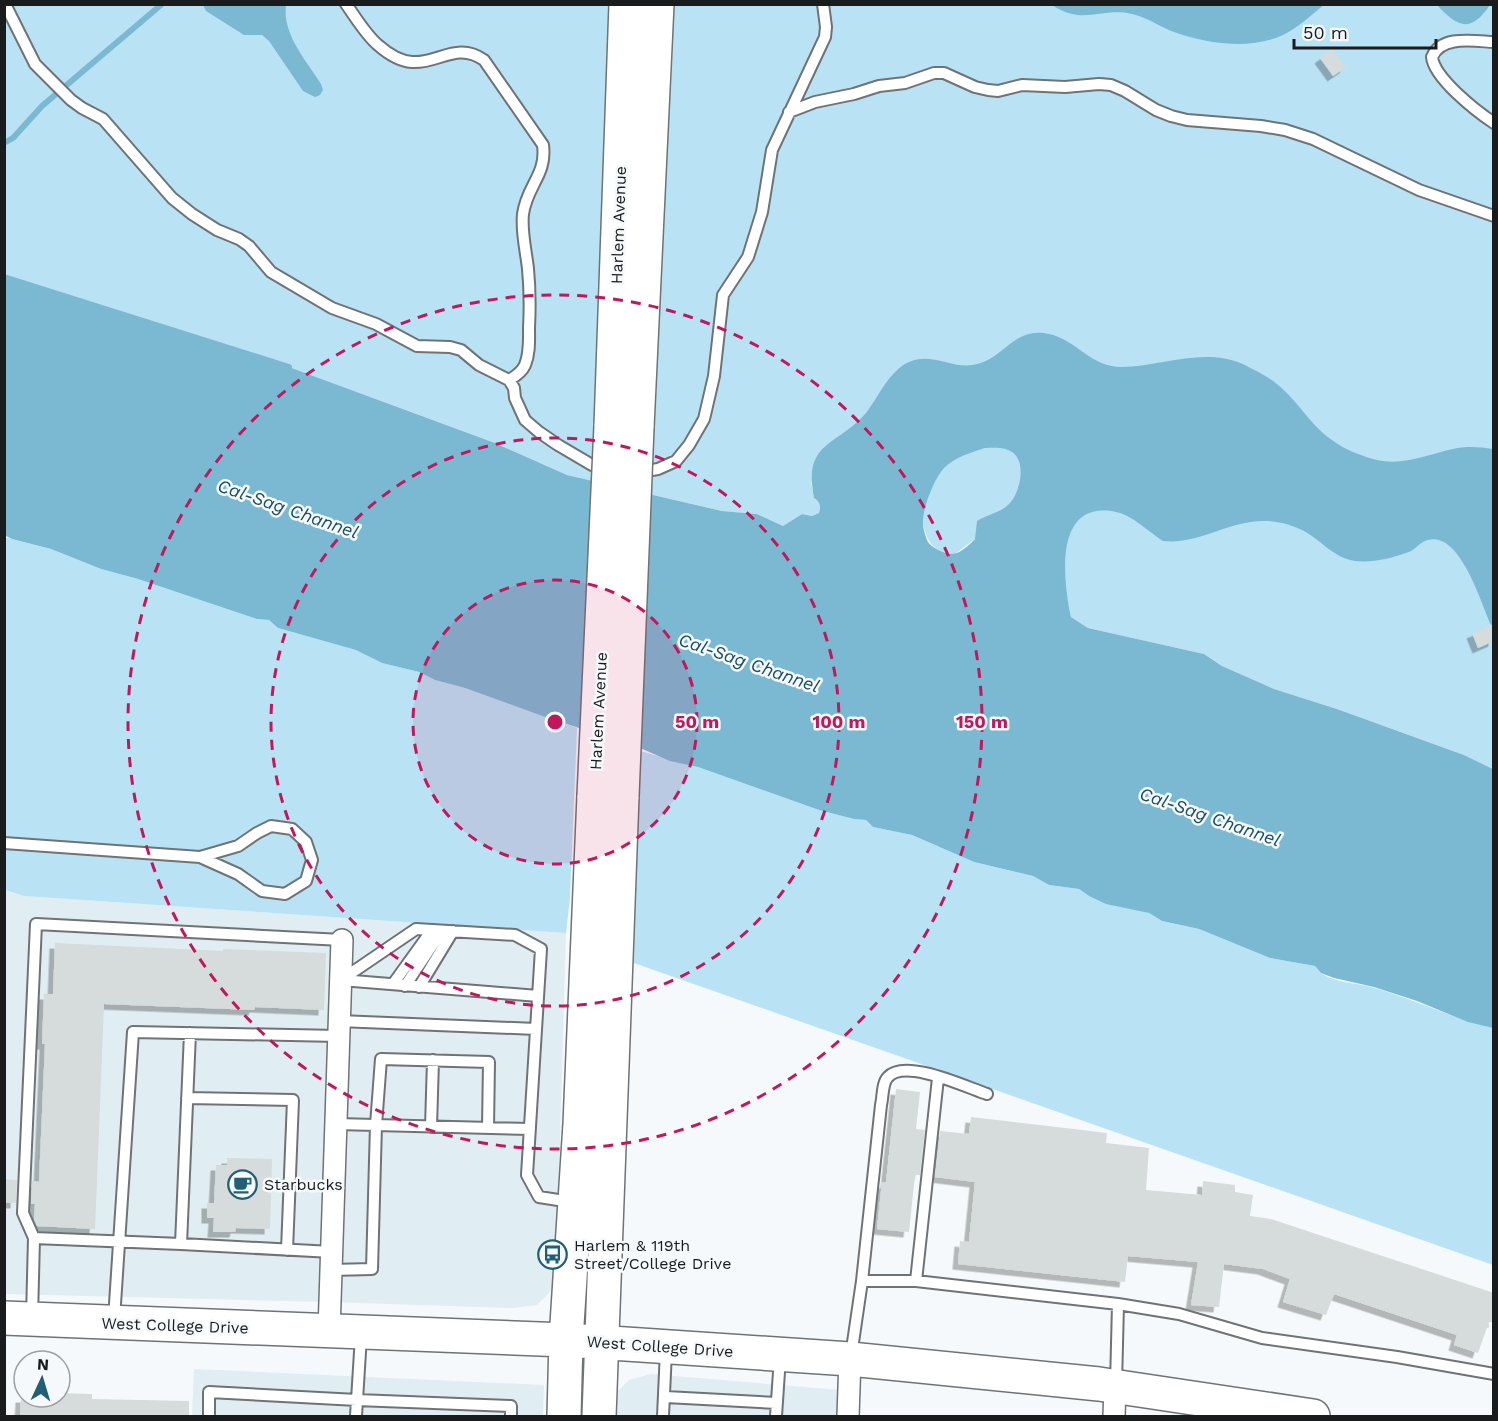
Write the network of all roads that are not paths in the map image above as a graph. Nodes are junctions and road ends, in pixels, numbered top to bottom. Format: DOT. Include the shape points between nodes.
graph roads {
  1 [pos="5,4"];
  2 [pos="346,4"];
  3 [pos="626,4"];
  4 [pos="657,4"];
  5 [pos="823,4"];
  6 [pos="1494,42"];
  7 [pos="789,112"];
  8 [pos="1494,123"];
  9 [pos="1494,216"];
  10 [pos="509,380"];
  11 [pos="624,426"];
  12 [pos="608,796"];
  13 [pos="4,843"];
  14 [pos="200,857"];
  15 [pos="437,930"];
  16 [pos="453,931"];
  17 [pos="342,940"];
  18 [pos="340,980"];
  19 [pos="393,984"];
  20 [pos="405,986"];
  21 [pos="419,987"];
  22 [pos="538,996"];
  23 [pos="339,1028"];
  24 [pos="536,1029"];
  25 [pos="190,1033"];
  26 [pos="433,1060"];
  27 [pos="938,1078"];
  28 [pos="987,1094"];
  29 [pos="187,1098"];
  30 [pos="336,1124"];
  31 [pos="376,1125"];
  32 [pos="431,1127"];
  33 [pos="488,1128"];
  34 [pos="530,1129"];
  35 [pos="575,1203"];
  36 [pos="34,1238"];
  37 [pos="119,1241"];
  38 [pos="181,1244"];
  39 [pos="287,1250"];
  40 [pos="332,1261"];
  41 [pos="862,1281"];
  42 [pos="916,1281"];
  43 [pos="1118,1304"];
  44 [pos="18,1318"];
  45 [pos="114,1322"];
  46 [pos="329,1331"];
  47 [pos="362,1332"];
  48 [pos="566,1340"];
  49 [pos="603,1342"];
  50 [pos="666,1346"];
  51 [pos="780,1354"];
  52 [pos="850,1359"];
  53 [pos="1494,1374"];
  54 [pos="666,1397"];
  55 [pos="357,1400"];
  56 [pos="1115,1402"];
  57 [pos="777,1403"];
  58 [pos="209,1416"];
  59 [pos="356,1416"];
  60 [pos="511,1416"];
  61 [pos="564,1416"];
  62 [pos="599,1416"];
  63 [pos="663,1416"];
  64 [pos="776,1416"];
  65 [pos="848,1416"];
  66 [pos="1313,1416"];
  1 -- 10 [label="lane" via="26,49 46,77 71,100 103,119 172,198 200,219 249,246 271,272 332,308 376,324 417,346 461,350 478,365"];
  2 -- 10 [label="lane" via="376,44 404,61 423,61 452,52 477,55 484,60 543,145 543,169 526,197 523,215 530,300 529,345 525,365"];
  3 -- 11 [label="main road, Harlem Avenue"];
  4 -- 11 [label="main road, Harlem Avenue"];
  5 -- 7 [label="lane" via="825,37"];
  6 -- 8 [label="lane" via="1450,42 1439,46 1432,57 1436,72 1478,113"];
  7 -- 9 [label="lane" via="934,73 998,91 1023,85 1111,85 1171,116 1261,126 1313,139 1419,190"];
  7 -- 10 [label="lane" via="772,150 762,212 748,257 721,302 714,376 704,419 675,461 643,472 592,465 525,420"];
  11 -- 12 [label="main road, Harlem Avenue, bridge"];
  12 -- 35 [label="main road, Harlem Avenue"];
  12 -- 49 [label="main road, Harlem Avenue"];
  13 -- 14 [label="lane"];
  14 -- 14 [label="lane" via="238,873 262,891 285,894 306,881 312,860 306,842 292,829 271,826 238,846"];
  15 -- 16 [label="lane"];
  15 -- 18 [label="lane" via="416,929"];
  15 -- 19 [label="lane"];
  15 -- 20 [label="lane"];
  16 -- 21 [label="lane"];
  16 -- 22 [label="lane" via="515,935 541,950"];
  17 -- 18 [label="street"];
  17 -- 36 [label="lane" via="36,924 23,1213"];
  18 -- 19 [label="lane"];
  18 -- 23 [label="street"];
  19 -- 20 [label="lane"];
  20 -- 21 [label="lane"];
  21 -- 22 [label="lane"];
  22 -- 24 [label="lane"];
  23 -- 24 [label="lane"];
  23 -- 25 [label="lane"];
  23 -- 30 [label="street"];
  24 -- 34 [label="lane"];
  25 -- 29 [label="lane"];
  25 -- 37 [label="lane" via="133,1032"];
  26 -- 31 [label="lane" via="381,1059"];
  26 -- 32 [label="lane"];
  26 -- 33 [label="lane" via="489,1062"];
  27 -- 28 [label="lane"];
  27 -- 41 [label="lane" via="906,1069 888,1076 885,1082"];
  27 -- 42 [label="lane"];
  29 -- 38 [label="lane"];
  29 -- 39 [label="lane" via="293,1100"];
  30 -- 31 [label="lane"];
  30 -- 40 [label="street"];
  31 -- 32 [label="lane"];
  31 -- 40 [label="lane" via="372,1269"];
  32 -- 33 [label="lane"];
  33 -- 34 [label="lane"];
  34 -- 35 [label="lane" via="527,1174 539,1197"];
  35 -- 48 [label="main road, Harlem Avenue"];
  36 -- 37 [label="lane"];
  36 -- 44 [label="lane"];
  37 -- 38 [label="lane"];
  37 -- 45 [label="lane"];
  38 -- 39 [label="lane"];
  39 -- 40 [label="lane"];
  40 -- 46 [label="street"];
  41 -- 42 [label="lane"];
  41 -- 52 [label="lane"];
  42 -- 43 [label="lane"];
  43 -- 53 [label="lane" via="1179,1314 1262,1338"];
  43 -- 56 [label="lane"];
  44 -- 45 [label="main road, West College Drive"];
  45 -- 46 [label="main road, West College Drive"];
  46 -- 47 [label="main road, West College Drive"];
  47 -- 48 [label="main road, West College Drive"];
  47 -- 55 [label="lane"];
  48 -- 49 [label="main road, West College Drive"];
  48 -- 61 [label="main road, Harlem Avenue"];
  49 -- 50 [label="main road, West College Drive"];
  49 -- 62 [label="main road, Harlem Avenue"];
  50 -- 51 [label="main road, West College Drive"];
  50 -- 54 [label="lane"];
  51 -- 52 [label="main road, West College Drive"];
  51 -- 57 [label="lane"];
  52 -- 56 [label="main road, West College Drive" via="1099,1384"];
  52 -- 65 [label="street"];
  54 -- 57 [label="lane"];
  54 -- 63 [label="lane"];
  55 -- 58 [label="lane" via="209,1392"];
  55 -- 59 [label="lane"];
  55 -- 60 [label="lane" via="511,1406"];
  56 -- 66 [label="main road, West College Drive"];
  57 -- 64 [label="lane"];
}
